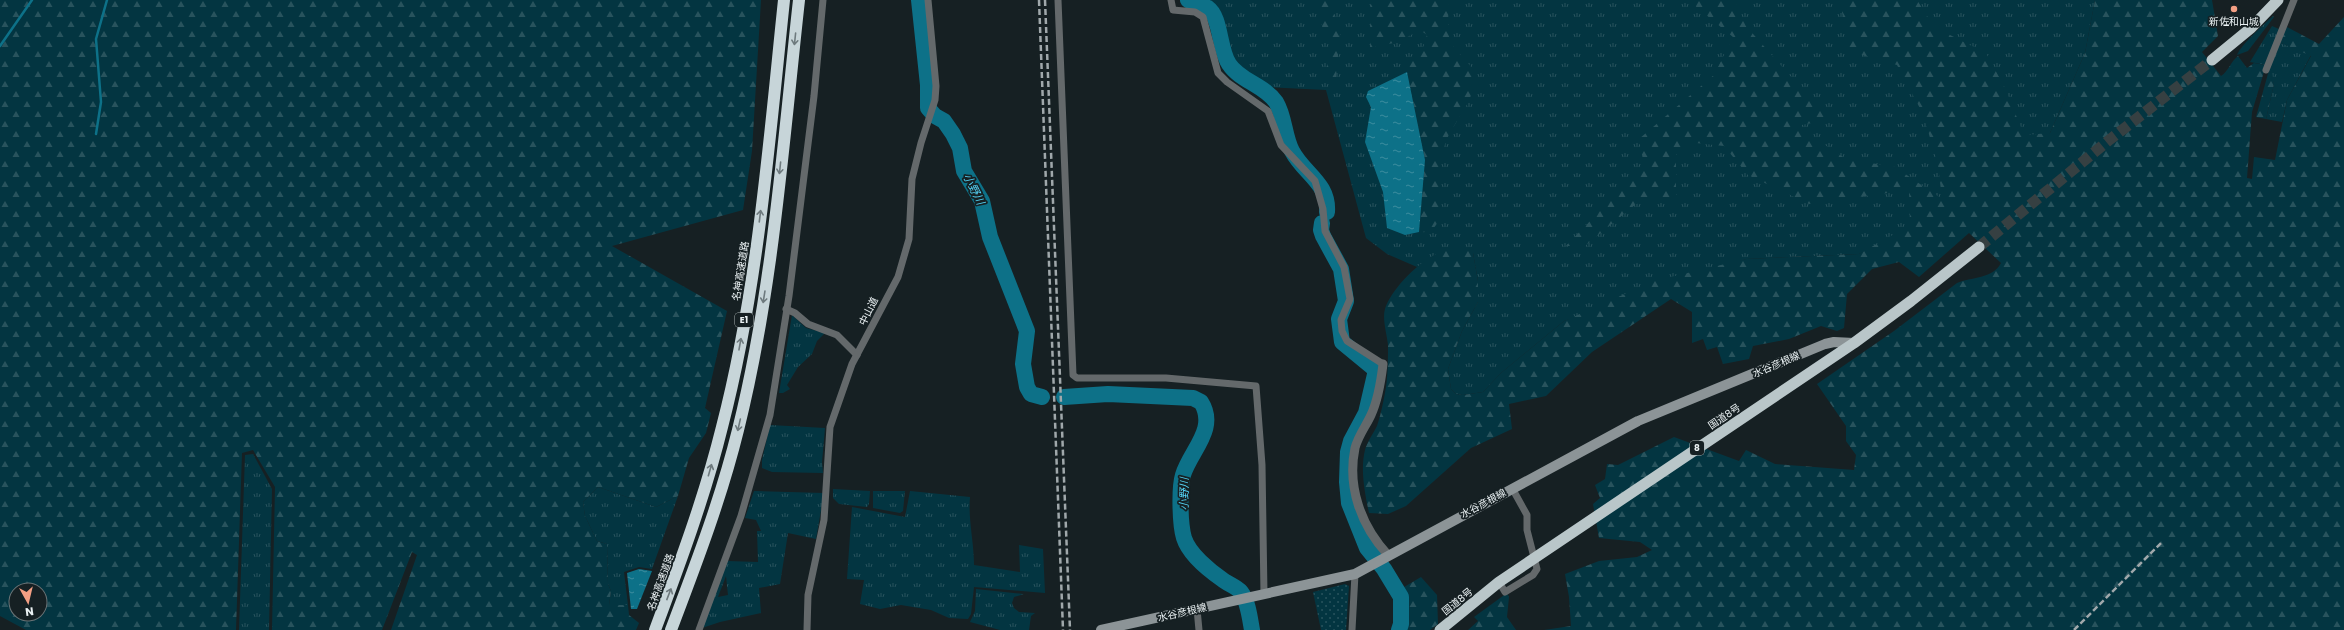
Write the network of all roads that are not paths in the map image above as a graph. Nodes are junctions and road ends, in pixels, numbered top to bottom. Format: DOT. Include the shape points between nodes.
graph roads {
  1 [pos="784,0"];
  2 [pos="799,0"];
  3 [pos="823,0"];
  4 [pos="928,0"];
  5 [pos="1058,0"];
  6 [pos="1171,0"];
  7 [pos="2278,0"];
  8 [pos="2294,0"];
  9 [pos="2212,60"];
  10 [pos="2266,70"];
  11 [pos="1979,247"];
  12 [pos="786,309"];
  13 [pos="1854,343"];
  14 [pos="857,354"];
  15 [pos="1383,364"];
  16 [pos="1512,488"];
  17 [pos="1381,559"];
  18 [pos="1355,574"];
  19 [pos="1499,582"];
  20 [pos="1264,594"];
  21 [pos="1197,609"];
  22 [pos="655,630"];
  23 [pos="671,630"];
  24 [pos="699,630"];
  25 [pos="807,630"];
  26 [pos="1101,630"];
  27 [pos="1198,630"];
  28 [pos="1352,630"];
  29 [pos="1440,630"];
  22 -- 1 [label="highway, 名神高速道路 / E1, one-way" via="707,481 736,365 754,266"];
  2 -- 23 [label="highway, E1, one-way" via="766,283 752,369 723,485"];
  3 -- 12 [label="street" via="814,96"];
  4 -- 14 [label="street, 中山道" via="936,86 932,112 919,147 912,178 909,239 898,277"];
  5 -- 20 [label="street" via="1074,375 1077,378 1166,378 1256,386 1262,465"];
  6 -- 15 [label="street" via="1173,10 1195,12 1203,17 1218,73 1268,111 1281,145 1315,181 1323,210 1325,231 1344,267 1350,299 1341,320 1342,331 1347,341"];
  7 -- 9 [label="highway" via="2251,28"];
  8 -- 10 [label="street"];
  11 -- 13 [label="highway, 国道8号 / 8"];
  12 -- 14 [label="street" via="808,324 837,335"];
  12 -- 24 [label="street" via="770,415 741,516"];
  13 -- 16 [label="main road, 水谷彦根線" via="1824,344 1638,421"];
  13 -- 19 [label="highway, 国道8号 / 8"];
  14 -- 25 [label="street, 中山道" via="830,427 824,520 808,595"];
  15 -- 17 [label="street" via="1372,414 1355,447 1354,471 1355,491 1362,516 1375,540"];
  16 -- 17 [label="main road, 水谷彦根線"];
  16 -- 19 [label="street" via="1527,515 1527,530 1537,569 1533,575 1505,592"];
  17 -- 18 [label="main road, 水谷彦根線"];
  18 -- 20 [label="main road, 水谷彦根線"];
  18 -- 28 [label="street"];
  19 -- 29 [label="highway, 国道8号 / 8"];
  20 -- 21 [label="main road, 水谷彦根線"];
  21 -- 26 [label="main road, 水谷彦根線"];
  21 -- 27 [label="street"];
}
